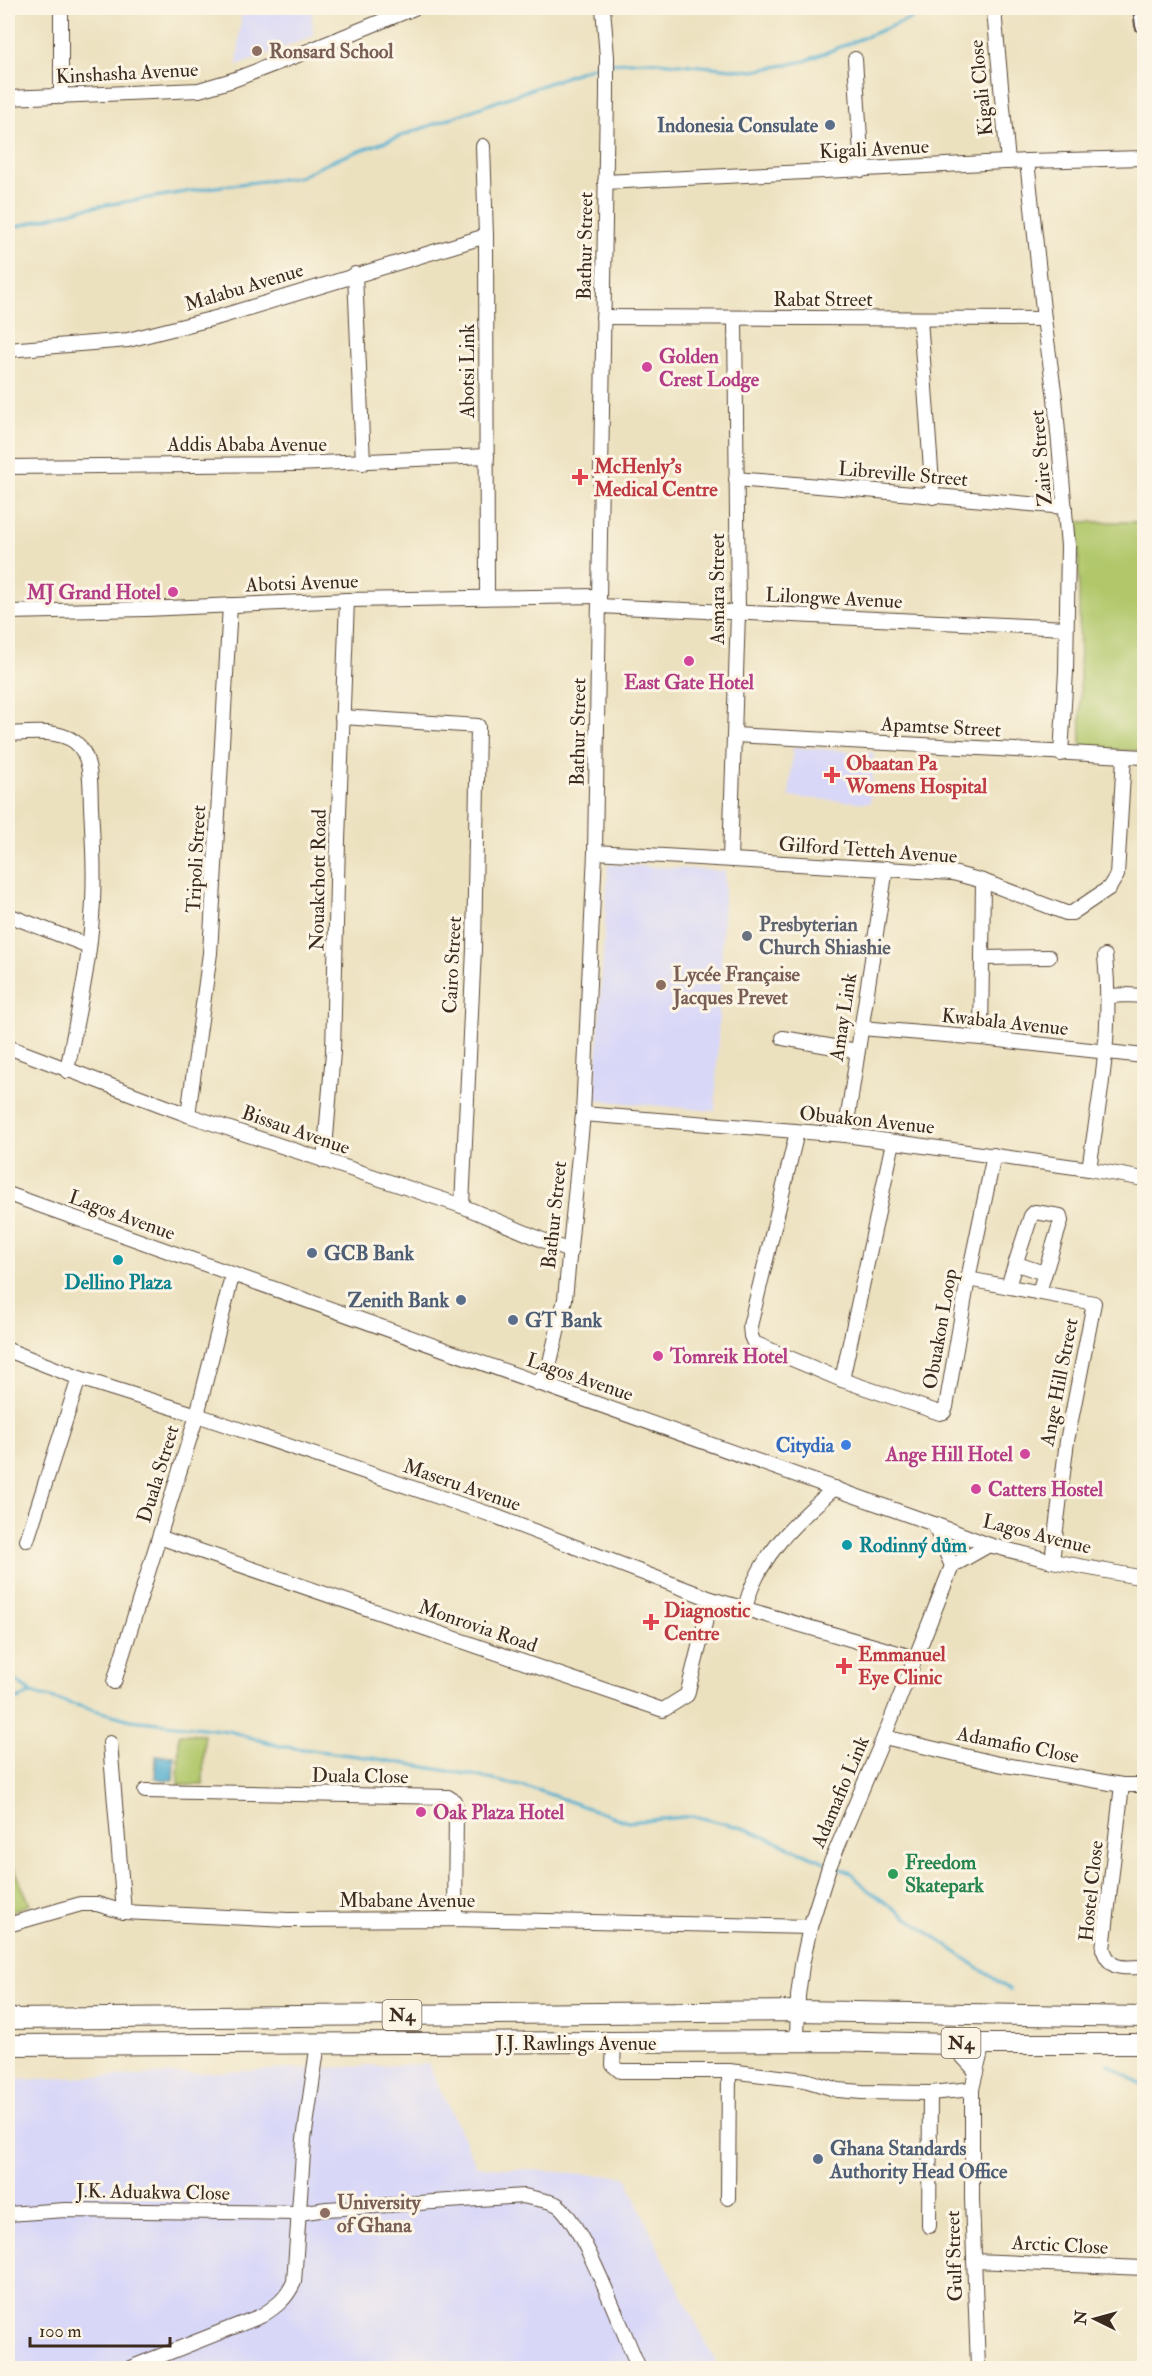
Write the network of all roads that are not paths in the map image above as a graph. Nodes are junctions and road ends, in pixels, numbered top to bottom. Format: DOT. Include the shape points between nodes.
graph roads {
  1 [pos="61,8"];
  2 [pos="414,8"];
  3 [pos="603,8"];
  4 [pos="1142,8"];
  5 [pos="993,10"];
  6 [pos="396,11"];
  7 [pos="1144,25"];
  8 [pos="855,59"];
  9 [pos="61,97"];
  10 [pos="8,98"];
  11 [pos="483,146"];
  12 [pos="1144,158"];
  13 [pos="1027,161"];
  14 [pos="1008,162"];
  15 [pos="862,170"];
  16 [pos="605,182"];
  17 [pos="486,236"];
  18 [pos="355,274"];
  19 [pos="603,317"];
  20 [pos="735,319"];
  21 [pos="920,319"];
  22 [pos="1044,319"];
  23 [pos="8,350"];
  24 [pos="488,456"];
  25 [pos="363,463"];
  26 [pos="8,467"];
  27 [pos="736,479"];
  28 [pos="933,497"];
  29 [pos="1065,507"];
  30 [pos="487,597"];
  31 [pos="347,600"];
  32 [pos="599,601"];
  33 [pos="230,605"];
  34 [pos="8,612"];
  35 [pos="738,613"];
  36 [pos="1066,628"];
  37 [pos="342,717"];
  38 [pos="8,734"];
  39 [pos="735,735"];
  40 [pos="1061,754"];
  41 [pos="1124,757"];
  42 [pos="1144,758"];
  43 [pos="596,852"];
  44 [pos="729,860"];
  45 [pos="886,868"];
  46 [pos="983,881"];
  47 [pos="8,915"];
  48 [pos="89,946"];
  49 [pos="1105,956"];
  50 [pos="1049,957"];
  51 [pos="982,958"];
  52 [pos="1109,996"];
  53 [pos="1144,996"];
  54 [pos="861,1028"];
  55 [pos="783,1038"];
  56 [pos="981,1038"];
  57 [pos="8,1047"];
  58 [pos="857,1051"];
  59 [pos="1107,1053"];
  60 [pos="1144,1056"];
  61 [pos="67,1071"];
  62 [pos="583,1114"];
  63 [pos="188,1115"];
  64 [pos="797,1132"];
  65 [pos="845,1135"];
  66 [pos="893,1142"];
  67 [pos="994,1155"];
  68 [pos="324,1161"];
  69 [pos="1089,1169"];
  70 [pos="1144,1179"];
  71 [pos="8,1194"];
  72 [pos="462,1206"];
  73 [pos="571,1252"];
  74 [pos="1017,1263"];
  75 [pos="1044,1273"];
  76 [pos="231,1276"];
  77 [pos="968,1279"];
  78 [pos="1008,1286"];
  79 [pos="1039,1292"];
  80 [pos="8,1350"];
  81 [pos="79,1378"];
  82 [pos="842,1380"];
  83 [pos="539,1384"];
  84 [pos="196,1415"];
  85 [pos="835,1488"];
  86 [pos="934,1524"];
  87 [pos="159,1537"];
  88 [pos="27,1540"];
  89 [pos="988,1545"];
  90 [pos="1052,1561"];
  91 [pos="952,1566"];
  92 [pos="1144,1578"];
  93 [pos="711,1599"];
  94 [pos="745,1609"];
  95 [pos="905,1655"];
  96 [pos="114,1682"];
  97 [pos="884,1737"];
  98 [pos="110,1743"];
  99 [pos="1122,1785"];
  100 [pos="1144,1785"];
  101 [pos="145,1791"];
  102 [pos="124,1912"];
  103 [pos="455,1919"];
  104 [pos="8,1924"];
  105 [pos="810,1927"];
  106 [pos="1144,1967"];
  107 [pos="797,2011"];
  108 [pos="1144,2017"];
  109 [pos="8,2019"];
  110 [pos="797,2041"];
  111 [pos="318,2043"];
  112 [pos="983,2043"];
  113 [pos="614,2044"];
  114 [pos="951,2044"];
  115 [pos="1144,2044"];
  116 [pos="8,2045"];
  117 [pos="975,2070"];
  118 [pos="729,2071"];
  119 [pos="972,2089"];
  120 [pos="930,2093"];
  121 [pos="728,2198"];
  122 [pos="299,2213"];
  123 [pos="8,2214"];
  124 [pos="929,2226"];
  125 [pos="974,2260"];
  126 [pos="1144,2268"];
  127 [pos="130,2368"];
  128 [pos="639,2368"];
  129 [pos="978,2368"];
  1 -- 9 [label="street"];
  2 -- 6 [label="street, Kinshasha Avenue"];
  3 -- 16 [label="street, Bathur Street" via="607,57"];
  4 -- 7 [label="main road"];
  5 -- 14 [label="street, Kigali Close"];
  6 -- 9 [label="street, Kinshasha Avenue" via="311,50 199,90"];
  8 -- 15 [label="street"];
  9 -- 10 [label="street, Kinshasha Avenue"];
  11 -- 17 [label="street, Abotsi Link"];
  12 -- 13 [label="street, Kigali Avenue"];
  13 -- 14 [label="street, Kigali Avenue"];
  13 -- 22 [label="street, Zaire Street"];
  14 -- 15 [label="street, Kigali Avenue"];
  15 -- 16 [label="street, Kigali Avenue"];
  16 -- 19 [label="street, Bathur Street"];
  17 -- 18 [label="street, Malabu Avenue"];
  17 -- 24 [label="street, Abotsi Link"];
  18 -- 23 [label="street, Malabu Avenue" via="128,340"];
  18 -- 25 [label="street"];
  19 -- 20 [label="street, Rabat Street"];
  19 -- 32 [label="street, Bathur Street"];
  20 -- 21 [label="street, Rabat Street"];
  20 -- 27 [label="street, Asmara Street"];
  21 -- 22 [label="street, Rabat Street"];
  21 -- 28 [label="street"];
  22 -- 29 [label="street, Zaire Street"];
  24 -- 25 [label="street, Addis Ababa Avenue"];
  24 -- 30 [label="street, Abotsi Link"];
  25 -- 26 [label="street, Addis Ababa Avenue"];
  27 -- 28 [label="street, Libreville Street"];
  27 -- 35 [label="street, Asmara Street"];
  28 -- 29 [label="street, Libreville Street"];
  29 -- 36 [label="street, Zaire Street"];
  30 -- 31 [label="street, Abotsi Avenue"];
  30 -- 32 [label="street, Abotsi Avenue"];
  31 -- 33 [label="street, Abotsi Avenue"];
  31 -- 37 [label="street, Nouakchott Road"];
  32 -- 35 [label="street, Lilongwe Avenue"];
  32 -- 43 [label="street, Bathur Street"];
  33 -- 34 [label="street, Abotsi Avenue"];
  33 -- 63 [label="street, Tripoli Street" via="210,953"];
  35 -- 36 [label="street, Lilongwe Avenue"];
  35 -- 39 [label="street, Asmara Street"];
  36 -- 40 [label="street, Zaire Street"];
  37 -- 68 [label="street, Nouakchott Road" via="333,1052"];
  37 -- 72 [label="street, Cairo Street" via="478,726 474,949"];
  38 -- 48 [label="street" via="60,736 75,742 85,756 90,778 95,875"];
  39 -- 40 [label="street, Apamtse Street"];
  39 -- 44 [label="street, Asmara Street"];
  40 -- 41 [label="street, Apamtse Street"];
  41 -- 42 [label="street, Apamtse Street"];
  41 -- 46 [label="street, Gilford Tetteh Avenue" via="1117,875 1109,888 1072,913"];
  43 -- 44 [label="street, Gilford Tetteh Avenue"];
  43 -- 62 [label="street, Bathur Street"];
  44 -- 45 [label="street, Gilford Tetteh Avenue"];
  45 -- 46 [label="street, Gilford Tetteh Avenue" via="953,873"];
  45 -- 54 [label="street, Amay Link"];
  46 -- 51 [label="street"];
  47 -- 48 [label="street"];
  48 -- 61 [label="street"];
  49 -- 52 [label="street"];
  50 -- 51 [label="street"];
  51 -- 56 [label="street"];
  52 -- 53 [label="street"];
  52 -- 59 [label="street"];
  54 -- 56 [label="street, Kwabala Avenue"];
  54 -- 58 [label="street, Amay Link"];
  55 -- 58 [label="street"];
  56 -- 59 [label="street, Kwabala Avenue"];
  57 -- 61 [label="street, Bissau Avenue"];
  58 -- 65 [label="street, Amay Link"];
  59 -- 60 [label="street, Kwabala Avenue"];
  59 -- 69 [label="street"];
  61 -- 63 [label="street, Bissau Avenue"];
  62 -- 64 [label="street, Obuakon Avenue"];
  62 -- 73 [label="street, Bathur Street"];
  63 -- 68 [label="street, Bissau Avenue"];
  64 -- 65 [label="street, Obuakon Avenue"];
  64 -- 82 [label="street" via="750,1326 751,1336 754,1343"];
  65 -- 66 [label="street, Obuakon Avenue"];
  66 -- 67 [label="street, Obuakon Avenue"];
  66 -- 82 [label="street"];
  67 -- 69 [label="street, Obuakon Avenue"];
  67 -- 77 [label="street, Obuakon Loop"];
  68 -- 72 [label="street, Bissau Avenue"];
  69 -- 70 [label="street, Obuakon Avenue"];
  71 -- 76 [label="street, Lagos Avenue"];
  72 -- 73 [label="street, Bissau Avenue"];
  73 -- 83 [label="street, Bathur Street" via="550,1362"];
  74 -- 75 [label="street"];
  74 -- 75 [label="street" via="1031,1216 1035,1212 1060,1216"];
  74 -- 78 [label="street"];
  75 -- 79 [label="street"];
  76 -- 83 [label="street, Lagos Avenue"];
  76 -- 84 [label="street, Duala Street"];
  77 -- 78 [label="street, Ange Hill Street"];
  77 -- 82 [label="street, Obuakon Loop" via="944,1412"];
  78 -- 79 [label="street, Ange Hill Street"];
  79 -- 90 [label="street, Ange Hill Street" via="1095,1303 1067,1441"];
  80 -- 81 [label="street, Maseru Avenue"];
  81 -- 84 [label="street, Maseru Avenue"];
  81 -- 88 [label="street"];
  83 -- 85 [label="street, Lagos Avenue"];
  84 -- 87 [label="street, Duala Street"];
  84 -- 93 [label="street, Maseru Avenue" via="492,1515"];
  85 -- 86 [label="street, Lagos Avenue"];
  85 -- 94 [label="street" via="777,1544 760,1570"];
  86 -- 89 [label="street, Lagos Avenue"];
  86 -- 91 [label="street"];
  87 -- 93 [label="street, Monrovia Road" via="663,1710 687,1695"];
  87 -- 96 [label="street, Duala Street"];
  89 -- 90 [label="street, Lagos Avenue"];
  89 -- 91 [label="street"];
  90 -- 92 [label="street, Lagos Avenue"];
  91 -- 97 [label="street, Adamafio Link"];
  93 -- 94 [label="street, Maseru Avenue"];
  94 -- 95 [label="street, Maseru Avenue"];
  97 -- 99 [label="street, Adamafio Close" via="999,1764"];
  97 -- 105 [label="street, Adamafio Link" via="829,1867"];
  98 -- 102 [label="street"];
  99 -- 100 [label="street, Adamafio Close"];
  99 -- 106 [label="street, Hostel Close" via="1103,1949 1107,1962 1115,1966"];
  101 -- 103 [label="street, Duala Close" via="448,1797 456,1809"];
  102 -- 103 [label="street, Mbabane Avenue" via="288,1920"];
  102 -- 104 [label="street, Mbabane Avenue" via="81,1904"];
  103 -- 105 [label="street, Mbabane Avenue"];
  105 -- 107 [label="street, Adamafio Link"];
  107 -- 108 [label="highway, J.J. Rawlings Avenue / N4"];
  107 -- 109 [label="highway, J.J. Rawlings Avenue / N4"];
  107 -- 110 [label="street, Adamafio Link"];
  110 -- 113 [label="highway, J.J. Rawlings Avenue / N4"];
  110 -- 114 [label="highway, J.J. Rawlings Avenue / N4"];
  111 -- 113 [label="highway, J.J. Rawlings Avenue / N4"];
  111 -- 116 [label="highway, J.J. Rawlings Avenue / N4"];
  111 -- 122 [label="street" via="304,2139"];
  112 -- 114 [label="highway, J.J. Rawlings Avenue / N4"];
  112 -- 115 [label="highway, J.J. Rawlings Avenue / N4"];
  112 -- 117 [label="street, Gulf Street"];
  113 -- 118 [label="street" via="614,2065 620,2071"];
  114 -- 117 [label="street"];
  117 -- 119 [label="street, Gulf Street"];
  118 -- 120 [label="street" via="806,2080 838,2090"];
  118 -- 121 [label="street"];
  119 -- 120 [label="street"];
  119 -- 125 [label="street, Gulf Street"];
  120 -- 124 [label="street"];
  122 -- 123 [label="street, J.K. Aduakwa Close" via="65,2210"];
  122 -- 127 [label="street" via="294,2282 278,2305 261,2316"];
  122 -- 128 [label="street, J.K. Aduakwa Close" via="524,2196 556,2204 569,2216 584,2242"];
  125 -- 126 [label="street, Arctic Close"];
  125 -- 129 [label="street, Gulf Street"];
}
